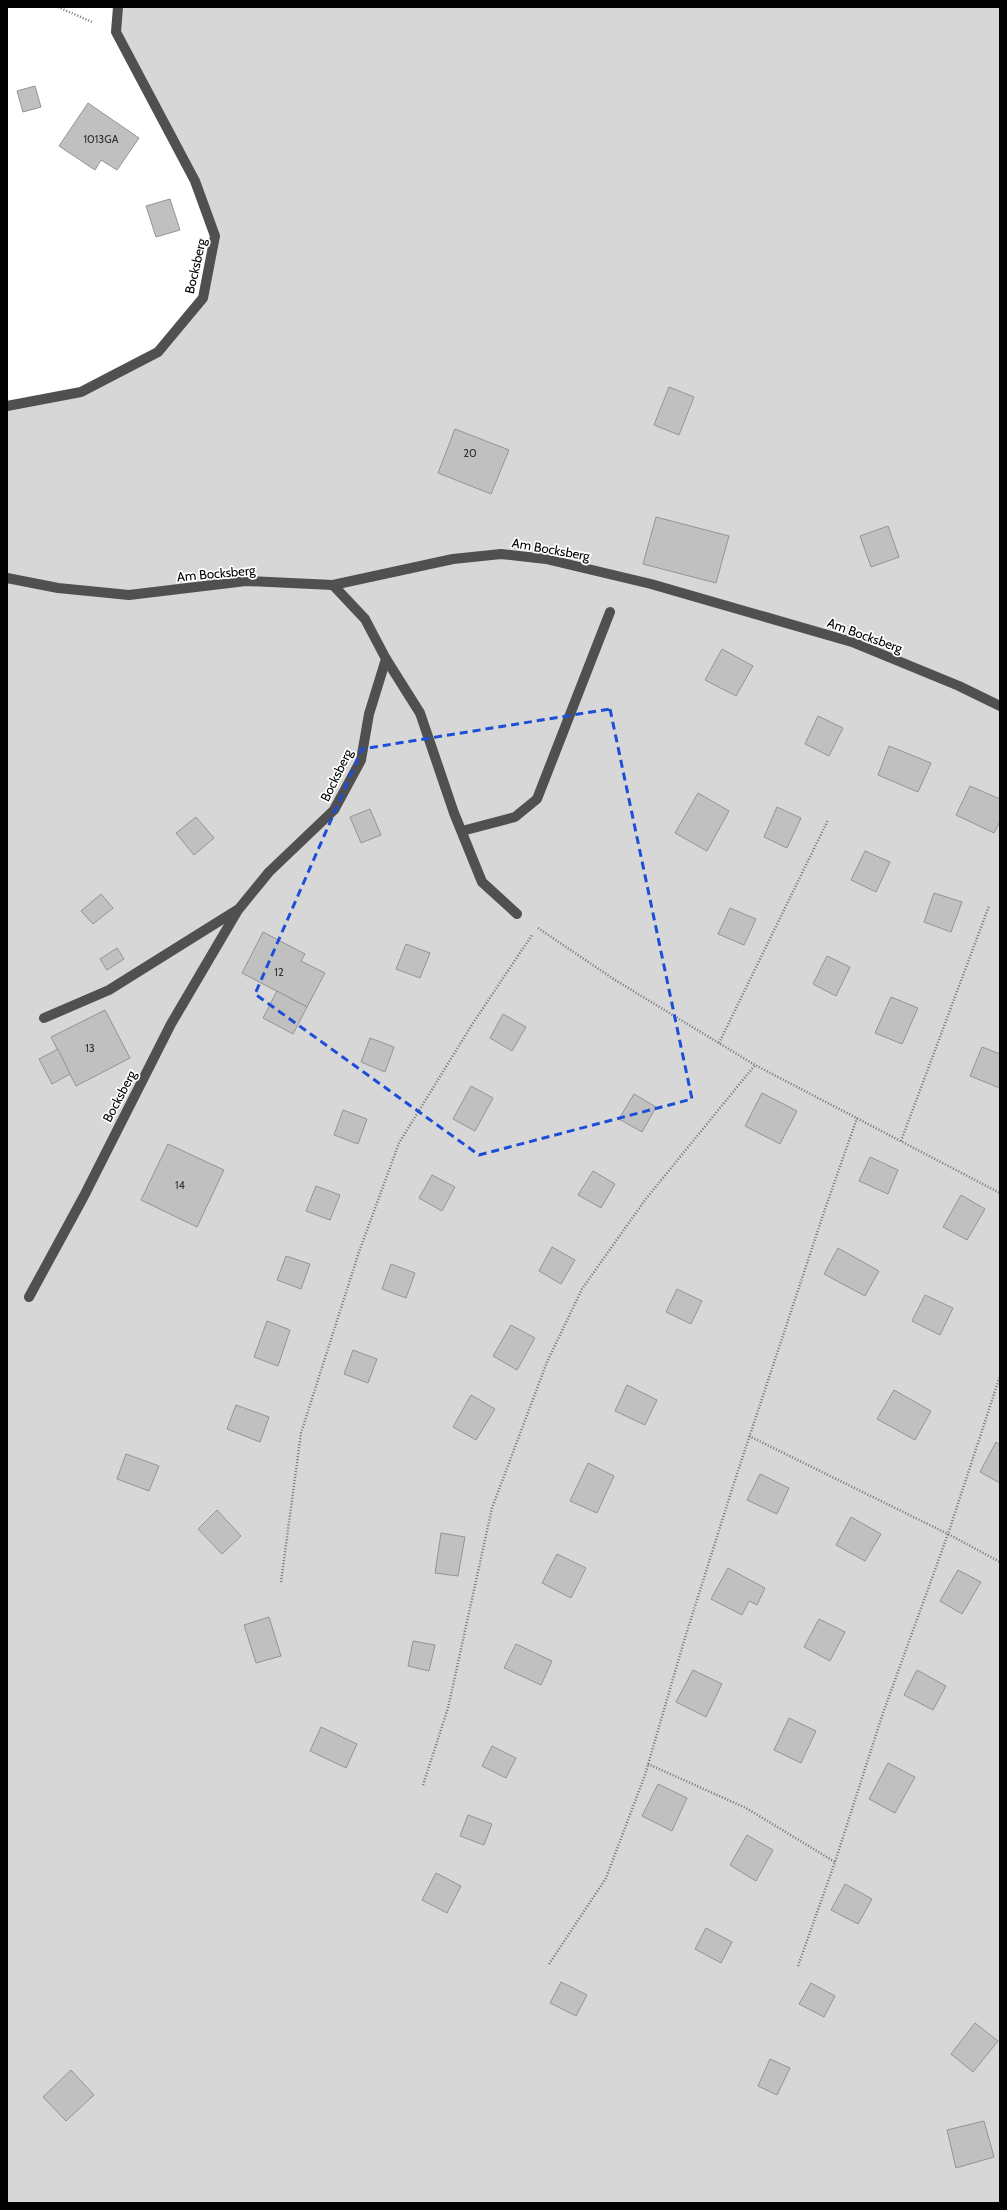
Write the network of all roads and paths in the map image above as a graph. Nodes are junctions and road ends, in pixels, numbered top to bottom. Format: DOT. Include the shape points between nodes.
graph roads {
  1 [pos="58,7"];
  2 [pos="118,7"];
  3 [pos="116,32"];
  4 [pos="7,406"];
  5 [pos="7,578"];
  6 [pos="333,585"];
  7 [pos="610,612"];
  8 [pos="386,660"];
  9 [pos="1000,706"];
  10 [pos="828,820"];
  11 [pos="462,831"];
  12 [pos="989,906"];
  13 [pos="238,910"];
  14 [pos="517,914"];
  15 [pos="537,927"];
  16 [pos="44,1018"];
  17 [pos="719,1043"];
  18 [pos="755,1065"];
  19 [pos="858,1118"];
  20 [pos="902,1141"];
  21 [pos="1000,1193"];
  22 [pos="29,1297"];
  23 [pos="1000,1376"];
  24 [pos="749,1436"];
  25 [pos="948,1534"];
  26 [pos="1000,1562"];
  27 [pos="281,1582"];
  28 [pos="648,1764"];
  29 [pos="423,1785"];
  30 [pos="835,1862"];
  31 [pos="549,1964"];
  32 [pos="798,1966"];
  1 -- 3 [label="path"];
  2 -- 3 [label="street"];
  3 -- 4 [label="street, Bocksberg" via="195,181 215,236 204,298 158,352 81,392"];
  5 -- 6 [label="street, Am Bocksberg" via="58,588 129,595 246,582"];
  6 -- 8 [label="street" via="365,619"];
  6 -- 9 [label="street, Am Bocksberg" via="453,559 501,554 546,559 651,584 852,642 959,686"];
  7 -- 11 [label="street" via="537,799 515,817"];
  8 -- 11 [label="street" via="420,713"];
  8 -- 13 [label="street, Bocksberg" via="369,714 361,760 334,810 269,872"];
  10 -- 17 [label="path"];
  11 -- 14 [label="street" via="482,882"];
  12 -- 20 [label="path"];
  13 -- 16 [label="street, Bocksberg" via="109,990"];
  13 -- 22 [label="street, Bocksberg" via="172,1024"];
  14 -- 15 [label="path"];
  15 -- 17 [label="path" via="615,980"];
  15 -- 27 [label="path" via="473,1023 399,1143 358,1252 300,1433"];
  17 -- 18 [label="path"];
  18 -- 19 [label="path"];
  18 -- 29 [label="path" via="645,1200 582,1289 546,1362 492,1508 448,1708"];
  19 -- 20 [label="path"];
  19 -- 24 [label="path" via="821,1219"];
  20 -- 21 [label="path"];
  23 -- 25 [label="path"];
  24 -- 25 [label="path"];
  24 -- 28 [label="path"];
  25 -- 26 [label="path"];
  25 -- 30 [label="path" via="883,1713"];
  28 -- 30 [label="path" via="746,1808"];
  28 -- 31 [label="path" via="606,1878"];
  30 -- 32 [label="path"];
}
